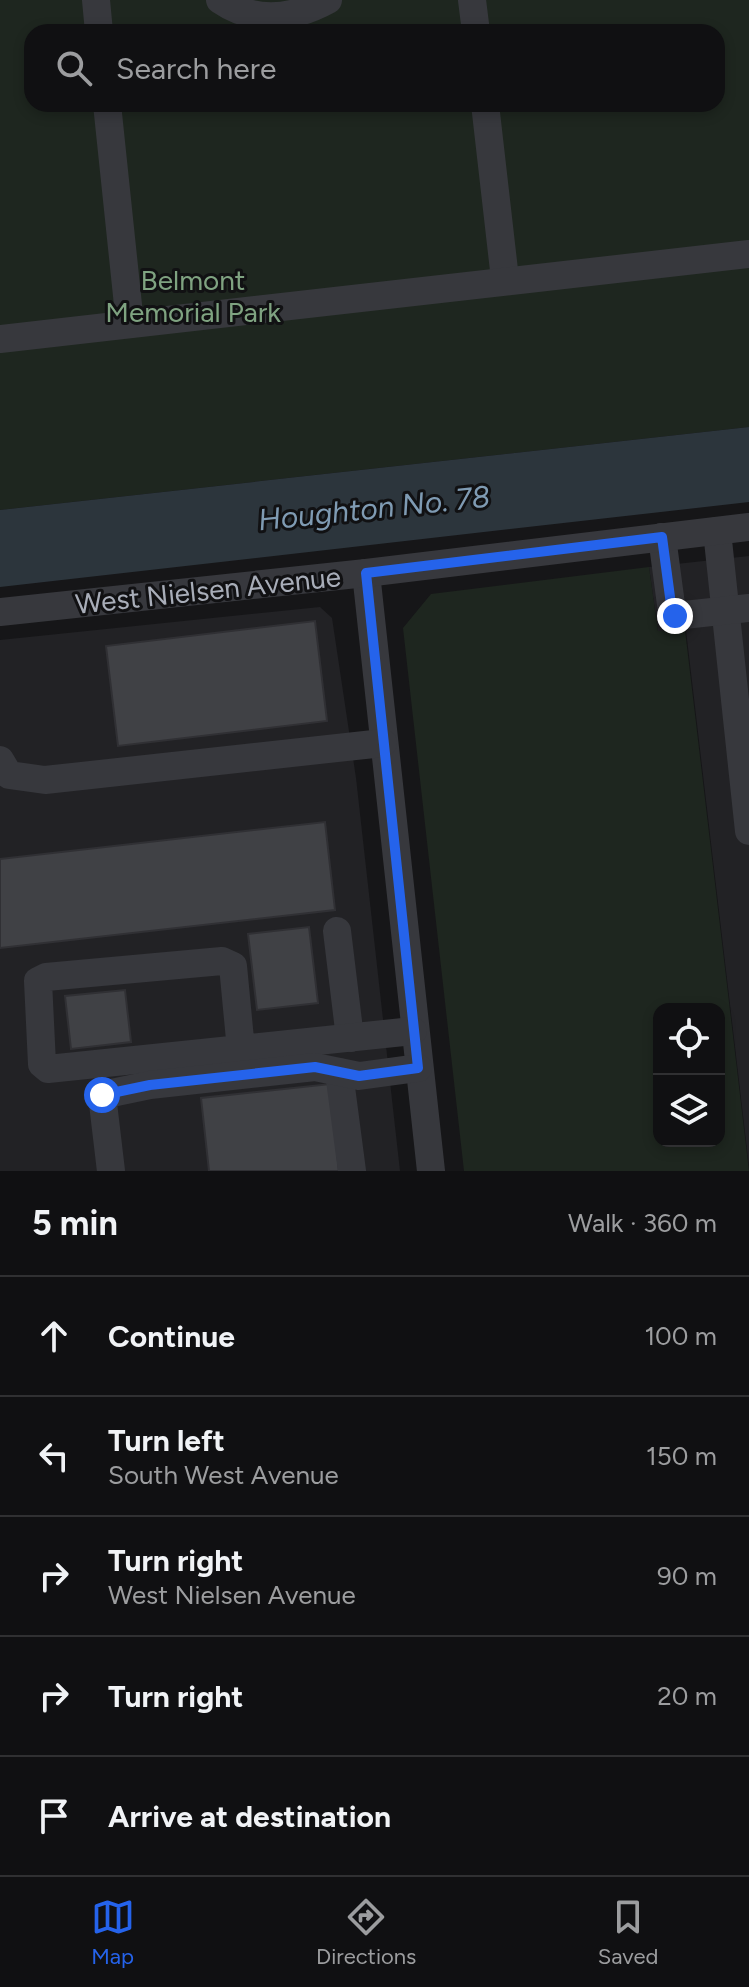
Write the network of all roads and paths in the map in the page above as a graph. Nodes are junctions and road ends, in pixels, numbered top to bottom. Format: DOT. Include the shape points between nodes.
graph roads {
  1 [pos="96,0"];
  2 [pos="220,0"];
  3 [pos="328,0"];
  4 [pos="472,0"];
  5 [pos="98,24"];
  6 [pos="475,24"];
  7 [pos="108,112"];
  8 [pos="486,112"];
  9 [pos="749,254"];
  10 [pos="505,279"];
  11 [pos="130,324"];
  12 [pos="0,339"];
  13 [pos="749,527"];
  14 [pos="717,531"];
  15 [pos="662,537"];
  16 [pos="366,573"];
  17 [pos="737,609"];
  18 [pos="0,612"];
  19 [pos="383,743"];
  20 [pos="0,760"];
  21 [pos="749,831"];
  22 [pos="337,931"];
  23 [pos="413,1031"];
  24 [pos="350,1038"];
  25 [pos="241,1050"];
  26 [pos="418,1068"];
  27 [pos="339,1072"];
  28 [pos="111,1171"];
  29 [pos="352,1171"];
  30 [pos="431,1171"];
  1 -- 5 [label="street"];
  2 -- 3 [label="street" via="255,15 281,17"];
  4 -- 6 [label="street"];
  7 -- 11 [label="street"];
  8 -- 10 [label="street"];
  9 -- 10 [label="street"];
  10 -- 11 [label="street"];
  11 -- 12 [label="street"];
  13 -- 14 [label="street, West Nielsen Avenue"];
  14 -- 15 [label="street, West Nielsen Avenue"];
  14 -- 17 [label="street"];
  15 -- 16 [label="street, West Nielsen Avenue"];
  15 -- 17 [label="street" via="675,616"];
  16 -- 18 [label="street, West Nielsen Avenue"];
  16 -- 19 [label="street"];
  17 -- 21 [label="street"];
  19 -- 20 [label="street" via="45,780 9,775"];
  19 -- 23 [label="street"];
  22 -- 24 [label="street"];
  23 -- 24 [label="street"];
  23 -- 26 [label="street"];
  24 -- 25 [label="street"];
  25 -- 25 [label="street" via="48,1069 42,1064 38,981 222,961 233,966"];
  26 -- 27 [label="street" via="359,1076"];
  26 -- 30 [label="street"];
  27 -- 28 [label="street" via="315,1067 102,1095"];
  27 -- 29 [label="street"];
}
